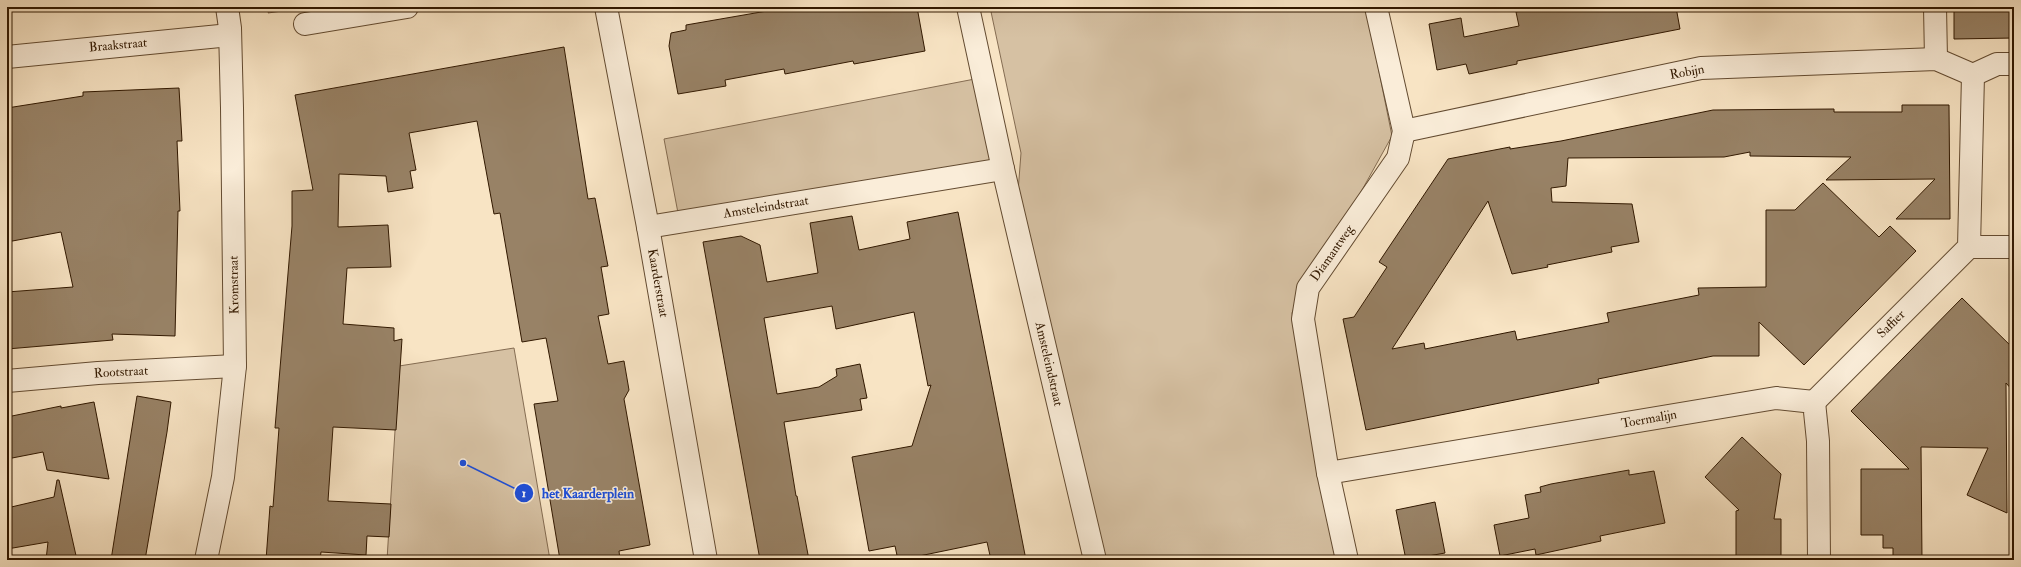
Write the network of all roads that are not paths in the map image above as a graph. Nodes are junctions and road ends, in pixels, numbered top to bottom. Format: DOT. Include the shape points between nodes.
graph roads {
  1 [pos="227,7"];
  2 [pos="407,7"];
  3 [pos="606,7"];
  4 [pos="968,7"];
  5 [pos="1376,7"];
  6 [pos="1935,7"];
  7 [pos="305,24"];
  8 [pos="230,35"];
  9 [pos="7,57"];
  10 [pos="1936,59"];
  11 [pos="2014,64"];
  12 [pos="1973,76"];
  13 [pos="1404,131"];
  14 [pos="1003,169"];
  15 [pos="648,227"];
  16 [pos="1969,247"];
  17 [pos="2014,247"];
  18 [pos="235,366"];
  19 [pos="7,380"];
  20 [pos="1814,402"];
  21 [pos="1328,473"];
  22 [pos="206,560"];
  23 [pos="706,560"];
  24 [pos="1095,560"];
  25 [pos="1347,560"];
  26 [pos="1819,560"];
  1 -- 8 [label="street, Kromstraat"];
  2 -- 7 [label="street"];
  3 -- 15 [label="street, Kaarderstraat"];
  4 -- 14 [label="street, Amsteleindstraat"];
  5 -- 13 [label="street, Diamantweg"];
  6 -- 10 [label="street"];
  8 -- 9 [label="street, Braakstraat"];
  8 -- 18 [label="street, Kromstraat"];
  10 -- 12 [label="street, Robijn"];
  10 -- 13 [label="street, Robijn" via="1701,68"];
  11 -- 12 [label="street" via="1997,64"];
  12 -- 16 [label="street"];
  13 -- 21 [label="street, Diamantweg" via="1398,158 1308,288 1302,319"];
  14 -- 15 [label="street, Amsteleindstraat"];
  14 -- 24 [label="street, Amsteleindstraat"];
  15 -- 23 [label="street, Kaarderstraat"];
  16 -- 17 [label="street"];
  16 -- 20 [label="street, Saffier"];
  18 -- 19 [label="street, Rootstraat"];
  18 -- 22 [label="street, Kromstraat" via="223,477"];
  20 -- 21 [label="street, Toermalijn" via="1776,398"];
  20 -- 26 [label="street" via="1818,441"];
  21 -- 25 [label="street, Diamantweg"];
}
